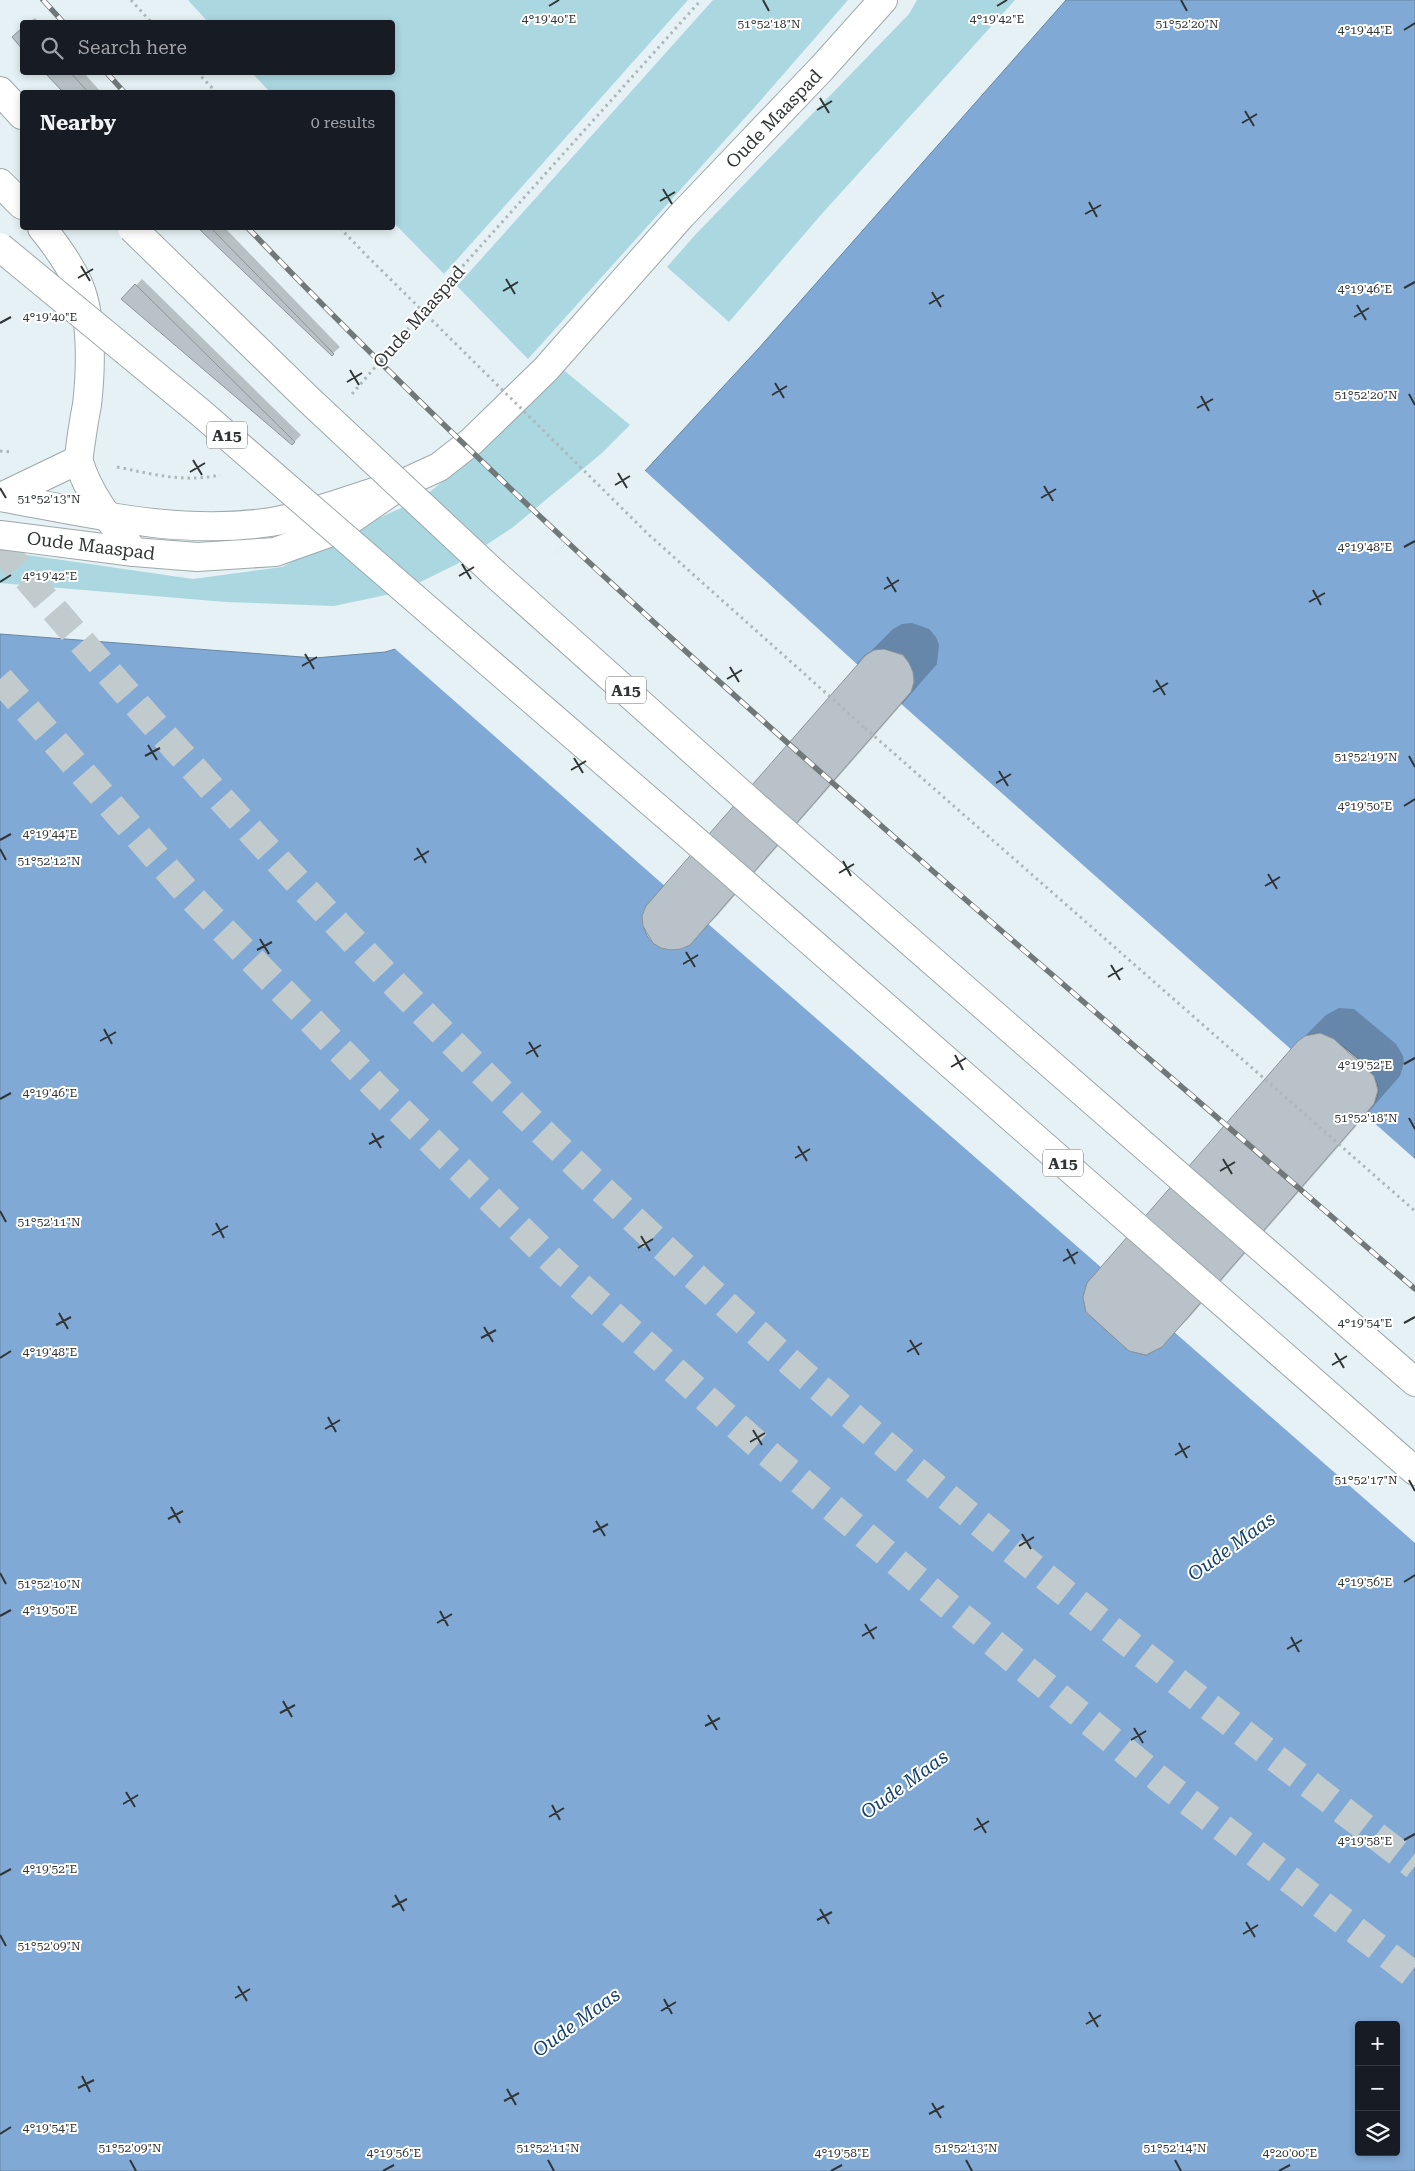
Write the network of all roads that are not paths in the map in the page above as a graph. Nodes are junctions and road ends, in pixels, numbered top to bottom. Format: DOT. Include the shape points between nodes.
graph roads {
  1 [pos="882,0"];
  2 [pos="0,91"];
  3 [pos="20,113"];
  4 [pos="0,183"];
  5 [pos="20,203"];
  6 [pos="44,230"];
  7 [pos="134,230"];
  8 [pos="0,247"];
  9 [pos="78,460"];
  10 [pos="404,483"];
  11 [pos="1,497"];
  12 [pos="107,516"];
  13 [pos="0,535"];
  14 [pos="134,552"];
  15 [pos="1415,1382"];
  16 [pos="1415,1471"];
  1 -- 10 [label="main road, Oude Maaspad" via="680,217 546,369 472,442 439,466"];
  2 -- 3 [label="main road"];
  4 -- 5 [label="main road"];
  6 -- 9 [label="main road" via="78,282 85,303 89,338 88,392"];
  7 -- 15 [label="main road, A15, bridge" via="495,574 756,807"];
  8 -- 16 [label="main road, A15, bridge" via="301,498"];
  9 -- 11 [label="main road"];
  9 -- 12 [label="main road" via="96,501"];
  10 -- 12 [label="main road, Oude Maaspad" via="271,522 216,526 156,524"];
  10 -- 14 [label="main road, Oude Maaspad" via="334,531 275,552 197,557"];
  11 -- 12 [label="main road, Oude Maaspad"];
  12 -- 14 [label="main road"];
  13 -- 14 [label="main road, Oude Maaspad"];
}
